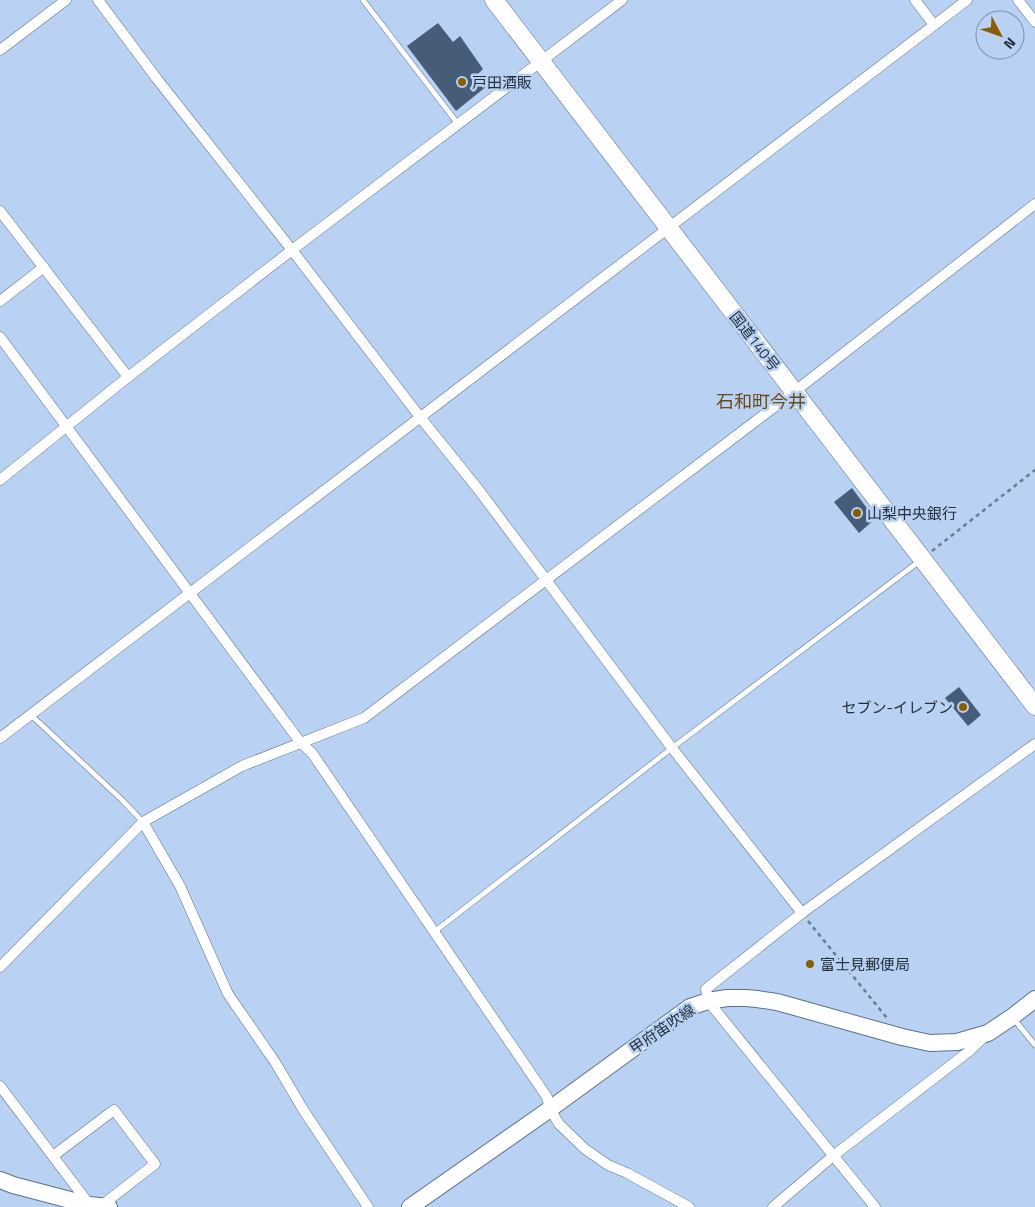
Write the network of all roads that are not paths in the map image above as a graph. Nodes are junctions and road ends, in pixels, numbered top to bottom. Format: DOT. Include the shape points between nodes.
graph roads {
  1 [pos="66,0"];
  2 [pos="98,0"];
  3 [pos="363,0"];
  4 [pos="494,0"];
  5 [pos="622,0"];
  6 [pos="914,0"];
  7 [pos="967,0"];
  8 [pos="1018,0"];
  9 [pos="1035,22"];
  10 [pos="934,25"];
  11 [pos="0,50"];
  12 [pos="541,62"];
  13 [pos="458,124"];
  14 [pos="1035,204"];
  15 [pos="0,211"];
  16 [pos="668,227"];
  17 [pos="292,250"];
  18 [pos="44,267"];
  19 [pos="0,301"];
  20 [pos="0,337"];
  21 [pos="128,377"];
  22 [pos="794,392"];
  23 [pos="420,417"];
  24 [pos="67,427"];
  25 [pos="0,480"];
  26 [pos="923,559"];
  27 [pos="546,580"];
  28 [pos="190,594"];
  29 [pos="1035,706"];
  30 [pos="31,715"];
  31 [pos="0,738"];
  32 [pos="301,743"];
  33 [pos="1035,744"];
  34 [pos="672,748"];
  35 [pos="143,822"];
  36 [pos="802,913"];
  37 [pos="434,932"];
  38 [pos="0,967"];
  39 [pos="1035,999"];
  40 [pos="708,1001"];
  41 [pos="1012,1017"];
  42 [pos="988,1033"];
  43 [pos="1035,1045"];
  44 [pos="0,1086"];
  45 [pos="550,1109"];
  46 [pos="52,1156"];
  47 [pos="833,1156"];
  48 [pos="0,1180"];
  49 [pos="98,1206"];
  50 [pos="368,1207"];
  51 [pos="410,1207"];
  52 [pos="689,1207"];
  53 [pos="772,1207"];
  54 [pos="874,1207"];
  1 -- 11 [label="street"];
  2 -- 17 [label="street"];
  3 -- 13 [label="lane"];
  4 -- 12 [label="highway, 国道140号"];
  5 -- 12 [label="street"];
  6 -- 10 [label="street"];
  7 -- 10 [label="street"];
  8 -- 9 [label="street"];
  10 -- 16 [label="street"];
  12 -- 13 [label="street"];
  12 -- 16 [label="highway, 国道140号"];
  13 -- 17 [label="street"];
  14 -- 22 [label="street"];
  15 -- 18 [label="street"];
  16 -- 22 [label="highway, 国道140号"];
  16 -- 23 [label="street"];
  17 -- 21 [label="street"];
  17 -- 23 [label="street"];
  18 -- 19 [label="street"];
  18 -- 21 [label="street"];
  20 -- 24 [label="street"];
  21 -- 24 [label="street"];
  22 -- 26 [label="highway, 国道140号"];
  22 -- 27 [label="street"];
  23 -- 27 [label="street"];
  23 -- 28 [label="street"];
  24 -- 25 [label="street"];
  24 -- 28 [label="street"];
  26 -- 29 [label="highway, 国道140号"];
  26 -- 34 [label="lane"];
  27 -- 32 [label="street" via="364,718"];
  27 -- 34 [label="street"];
  28 -- 30 [label="street"];
  28 -- 32 [label="street"];
  30 -- 31 [label="street"];
  30 -- 35 [label="lane"];
  32 -- 35 [label="street" via="242,766"];
  32 -- 37 [label="street" via="312,753"];
  33 -- 36 [label="street"];
  34 -- 36 [label="street"];
  34 -- 37 [label="lane"];
  35 -- 38 [label="street"];
  35 -- 50 [label="street" via="180,886 228,994 276,1062 304,1111"];
  36 -- 40 [label="street" via="706,989"];
  37 -- 45 [label="street" via="547,1098"];
  39 -- 41 [label="main road, 甲府笛吹線"];
  40 -- 42 [label="main road, 甲府笛吹線" via="746,998 777,1002 930,1043 957,1042"];
  40 -- 45 [label="main road, 甲府笛吹線" via="690,1007"];
  40 -- 47 [label="street"];
  41 -- 42 [label="main road, 甲府笛吹線"];
  41 -- 43 [label="lane"];
  42 -- 47 [label="street"];
  44 -- 46 [label="street"];
  45 -- 51 [label="main road, 甲府笛吹線"];
  45 -- 52 [label="street" via="559,1124 608,1165"];
  46 -- 49 [label="street"];
  46 -- 49 [label="street" via="114,1110 155,1164"];
  47 -- 53 [label="street"];
  47 -- 54 [label="street"];
  48 -- 49 [label="main road"];
}
